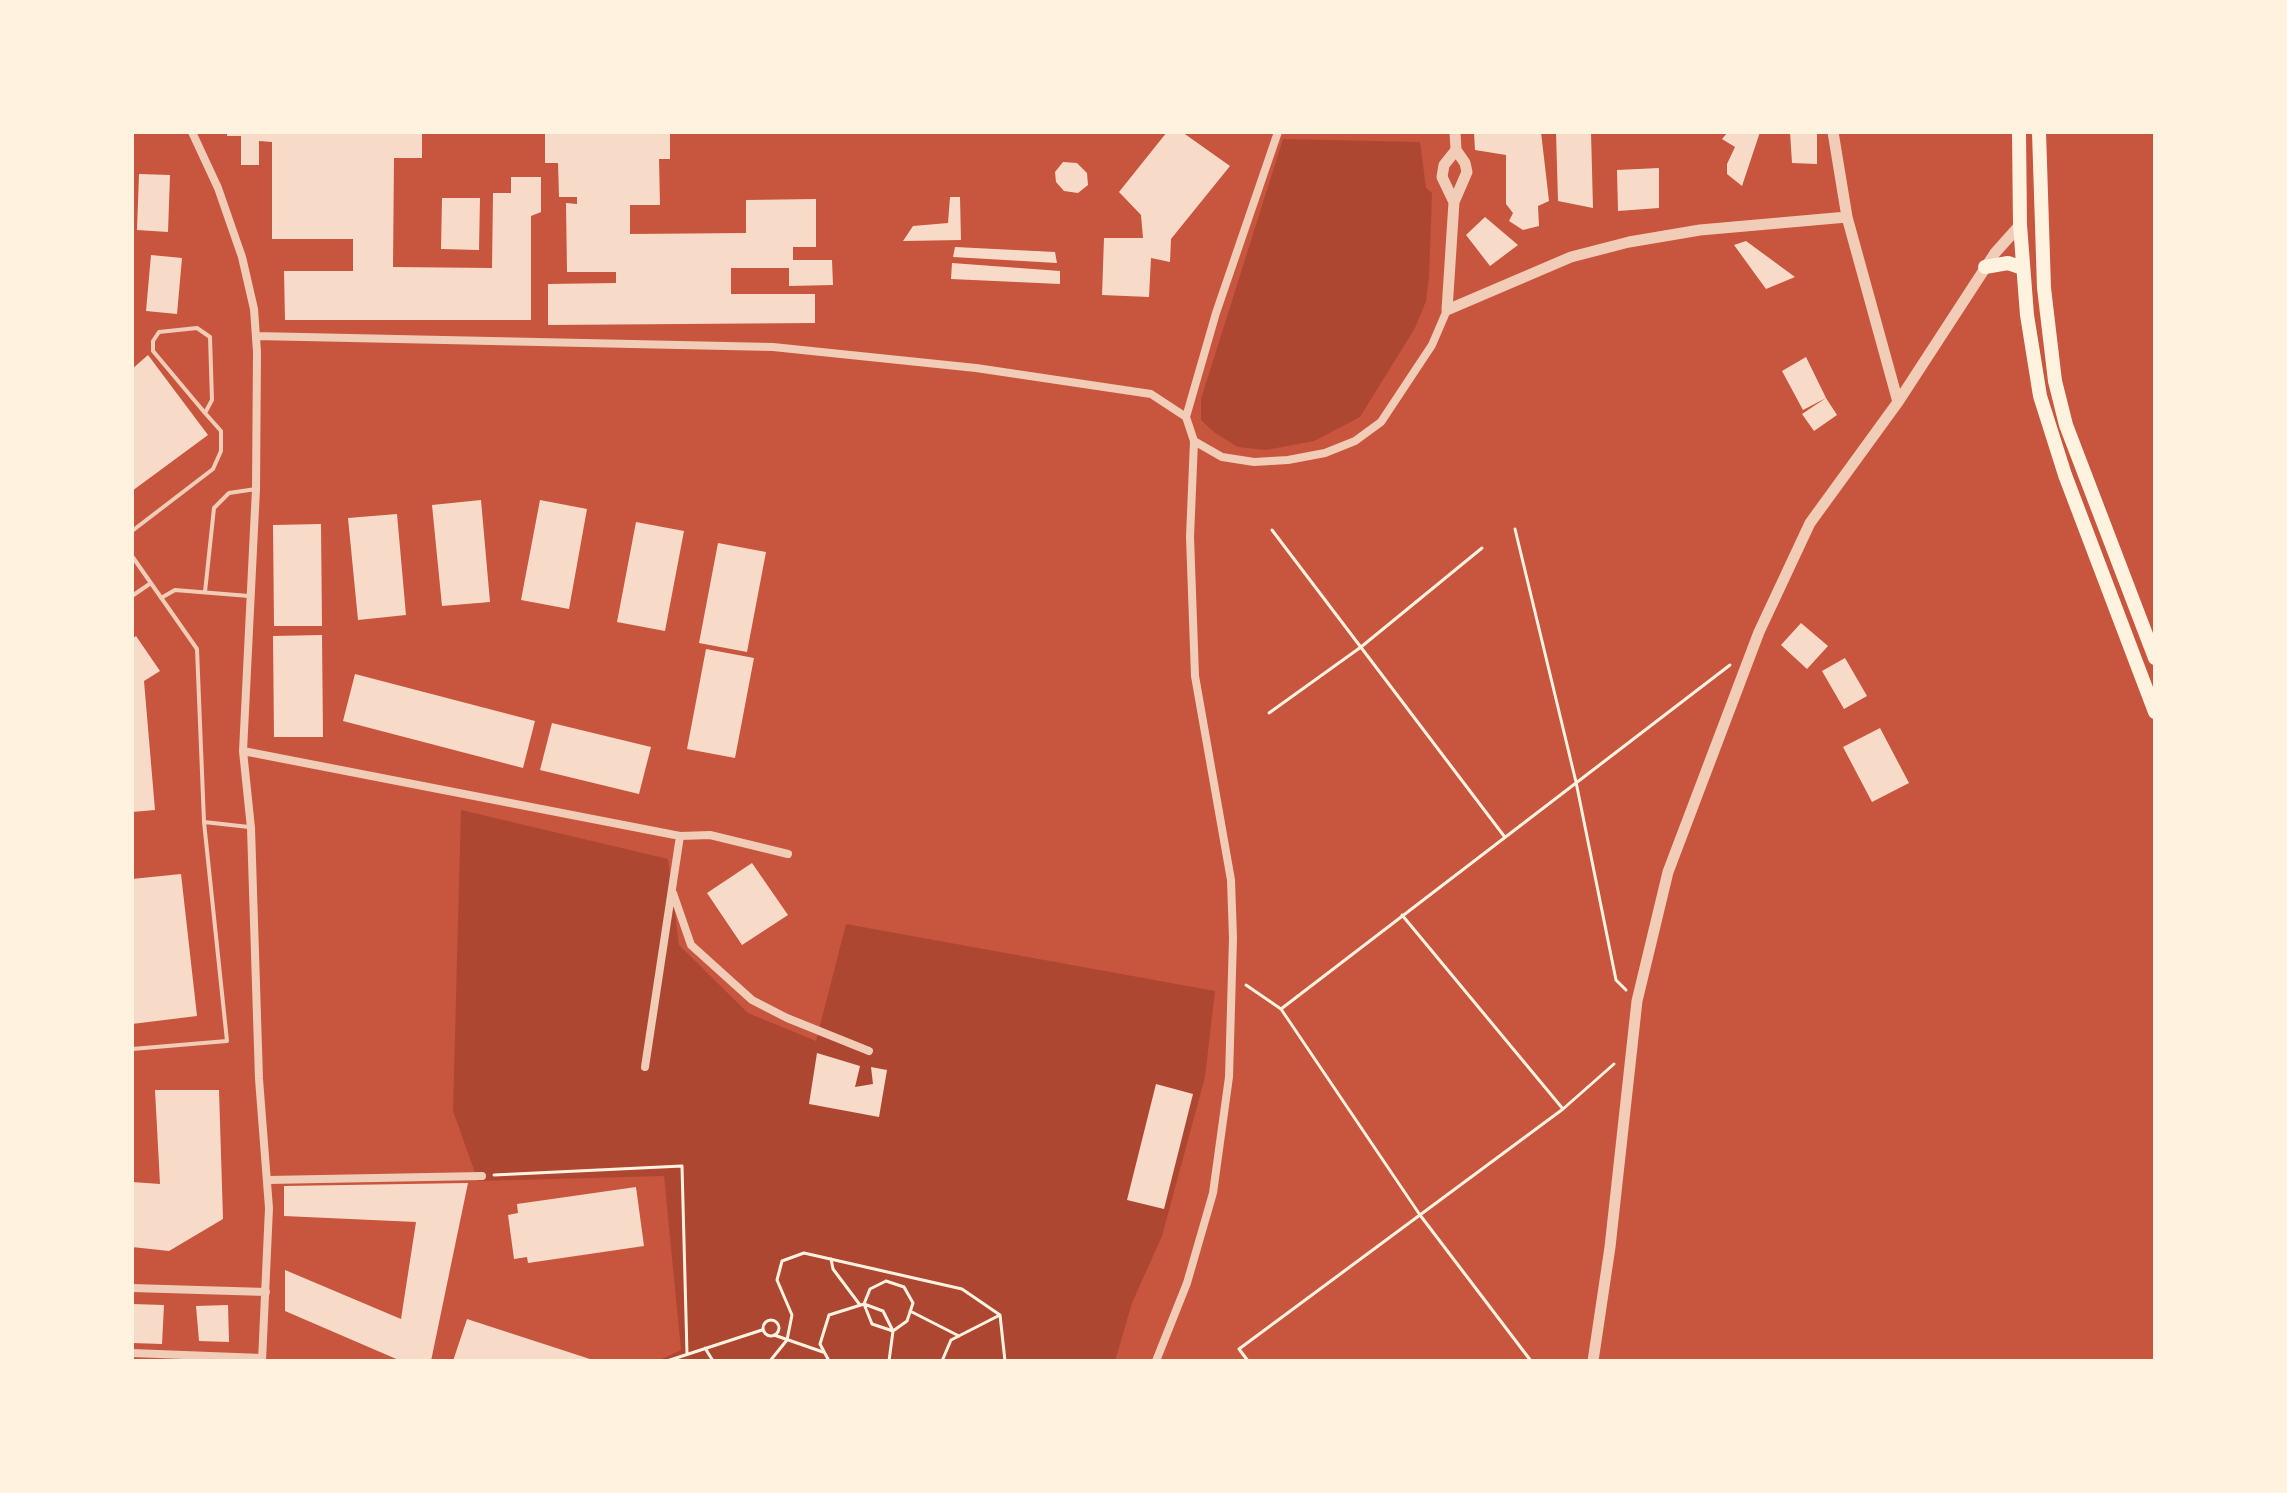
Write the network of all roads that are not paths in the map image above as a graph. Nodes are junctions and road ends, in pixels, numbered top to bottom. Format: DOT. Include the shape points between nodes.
graph roads {
  1 [pos="192,132"];
  2 [pos="1278,132"];
  3 [pos="1455,132"];
  4 [pos="1833,132"];
  5 [pos="2019,132"];
  6 [pos="2039,132"];
  7 [pos="1456,150"];
  8 [pos="1454,202"];
  9 [pos="2041,211"];
  10 [pos="1847,217"];
  11 [pos="2020,225"];
  12 [pos="1985,267"];
  13 [pos="2023,268"];
  14 [pos="1447,310"];
  15 [pos="256,336"];
  16 [pos="1898,402"];
  17 [pos="205,413"];
  18 [pos="1186,417"];
  19 [pos="1194,441"];
  20 [pos="256,489"];
  21 [pos="132,531"];
  22 [pos="132,556"];
  23 [pos="151,583"];
  24 [pos="205,592"];
  25 [pos="133,594"];
  26 [pos="250,596"];
  27 [pos="161,598"];
  28 [pos="2155,658"];
  29 [pos="2155,712"];
  30 [pos="243,751"];
  31 [pos="204,822"];
  32 [pos="251,828"];
  33 [pos="680,836"];
  34 [pos="788,854"];
  35 [pos="673,893"];
  36 [pos="132,1049"];
  37 [pos="869,1051"];
  38 [pos="645,1067"];
  39 [pos="482,1176"];
  40 [pos="268,1180"];
  41 [pos="132,1288"];
  42 [pos="266,1292"];
  43 [pos="132,1353"];
  44 [pos="262,1359"];
  45 [pos="1156,1361"];
  46 [pos="1593,1361"];
  1 -- 15 [label="street" via="242,257"];
  2 -- 18 [label="street"];
  3 -- 7 [label="street"];
  4 -- 10 [label="street"];
  5 -- 11 [label="main road"];
  6 -- 9 [label="main road"];
  7 -- 8 [label="street" via="1467,172"];
  7 -- 8 [label="street" via="1442,177"];
  8 -- 14 [label="street"];
  9 -- 11 [label="main road"];
  9 -- 28 [label="main road" via="2049,335 2066,425"];
  10 -- 14 [label="street" via="1629,242 1571,257"];
  10 -- 16 [label="street"];
  11 -- 12 [label="street"];
  11 -- 13 [label="main road"];
  12 -- 13 [label="main road" via="2008,263"];
  12 -- 16 [label="street"];
  13 -- 29 [label="main road" via="2029,336 2048,426"];
  14 -- 19 [label="street" via="1432,345 1381,422 1355,441 1325,453 1254,462 1222,457"];
  15 -- 18 [label="street" via="773,347 976,368 1151,394"];
  15 -- 20 [label="street"];
  16 -- 46 [label="street" via="1810,523 1754,647 1668,872 1637,1001"];
  17 -- 17 [label="lane" via="153,351 159,332 197,328 210,337 212,400"];
  17 -- 21 [label="lane" via="221,431 221,451 213,469"];
  18 -- 19 [label="street"];
  19 -- 45 [label="street" via="1190,537 1195,676 1231,880 1229,1077 1213,1193 1187,1283"];
  20 -- 24 [label="lane" via="229,493 214,508"];
  20 -- 26 [label="street"];
  22 -- 23 [label="lane"];
  23 -- 25 [label="lane"];
  23 -- 27 [label="lane"];
  24 -- 26 [label="lane"];
  24 -- 27 [label="lane" via="175,590"];
  26 -- 30 [label="street"];
  27 -- 31 [label="lane" via="197,649"];
  30 -- 32 [label="street"];
  30 -- 33 [label="street"];
  31 -- 32 [label="lane"];
  31 -- 36 [label="lane" via="227,1041"];
  32 -- 40 [label="street" via="258,1064"];
  33 -- 34 [label="street" via="710,835"];
  33 -- 35 [label="street"];
  35 -- 37 [label="street" via="691,945 752,1000"];
  35 -- 38 [label="street"];
  39 -- 40 [label="street"];
  40 -- 42 [label="street"];
  41 -- 42 [label="street"];
  42 -- 44 [label="street"];
  43 -- 44 [label="street"];
}
